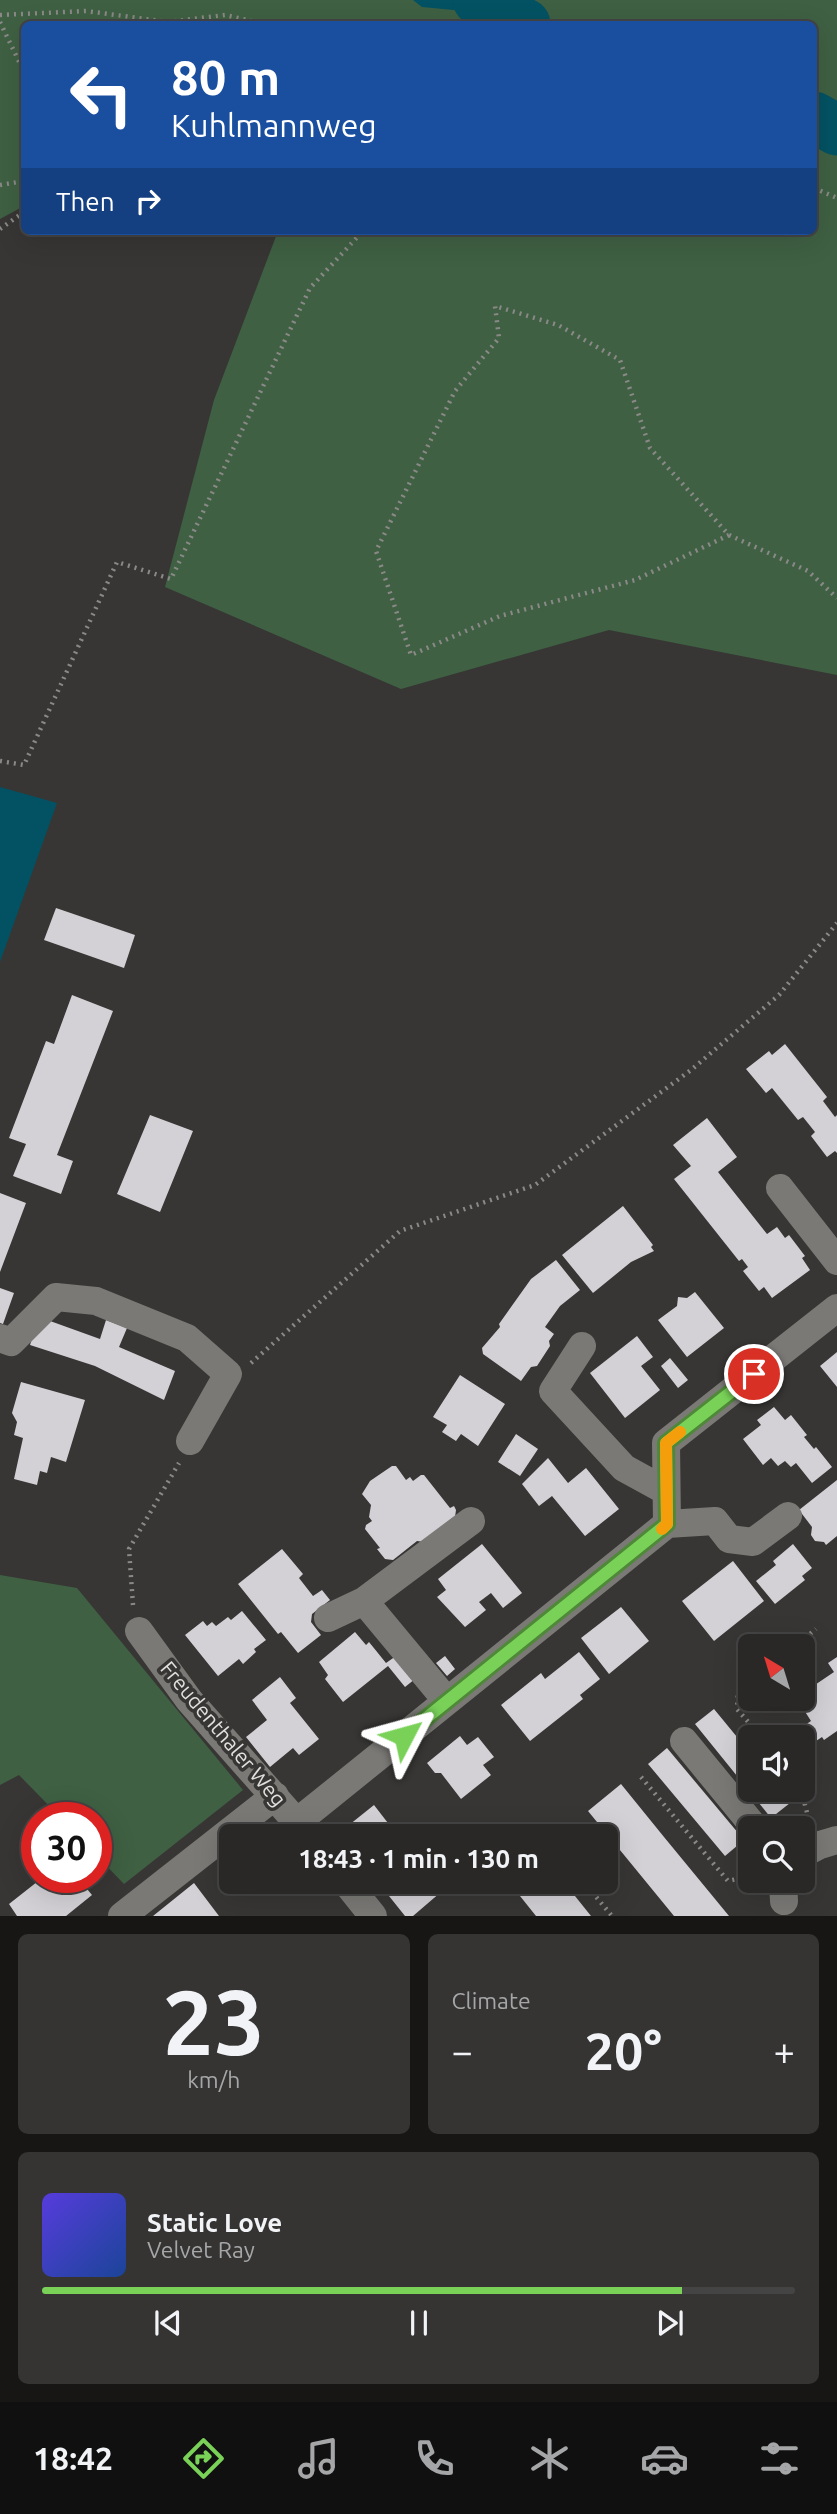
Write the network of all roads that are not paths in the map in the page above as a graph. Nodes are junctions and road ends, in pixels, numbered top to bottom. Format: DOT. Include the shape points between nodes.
graph roads {
  1 [pos="780,1188"];
  2 [pos="837,1261"];
  3 [pos="837,1308"];
  4 [pos="6,1340"];
  5 [pos="582,1346"];
  6 [pos="190,1441"];
  7 [pos="666,1492"];
  8 [pos="788,1516"];
  9 [pos="471,1521"];
  10 [pos="667,1524"];
  11 [pos="364,1601"];
  12 [pos="328,1618"];
  13 [pos="139,1631"];
  14 [pos="447,1702"];
  15 [pos="684,1741"];
  16 [pos="275,1796"];
  17 [pos="745,1816"];
  18 [pos="299,1824"];
  19 [pos="309,1824"];
  20 [pos="837,1840"];
  21 [pos="815,1847"];
  22 [pos="355,1894"];
  23 [pos="122,1916"];
  24 [pos="373,1916"];
  1 -- 2 [label="street"];
  3 -- 7 [label="street" via="666,1443"];
  4 -- 6 [label="street" via="55,1297 96,1301 187,1338 228,1374"];
  5 -- 7 [label="street" via="553,1391 624,1468"];
  7 -- 10 [label="street"];
  8 -- 10 [label="street" via="753,1542 730,1539 715,1521"];
  9 -- 11 [label="street"];
  10 -- 14 [label="street"];
  11 -- 12 [label="street"];
  11 -- 14 [label="street"];
  13 -- 16 [label="street, Freudenthaler Weg" via="188,1700"];
  14 -- 19 [label="street"];
  15 -- 17 [label="street"];
  16 -- 18 [label="street, Freudenthaler Weg"];
  16 -- 23 [label="street"];
  20 -- 21 [label="street"];
  22 -- 24 [label="street"];
}
